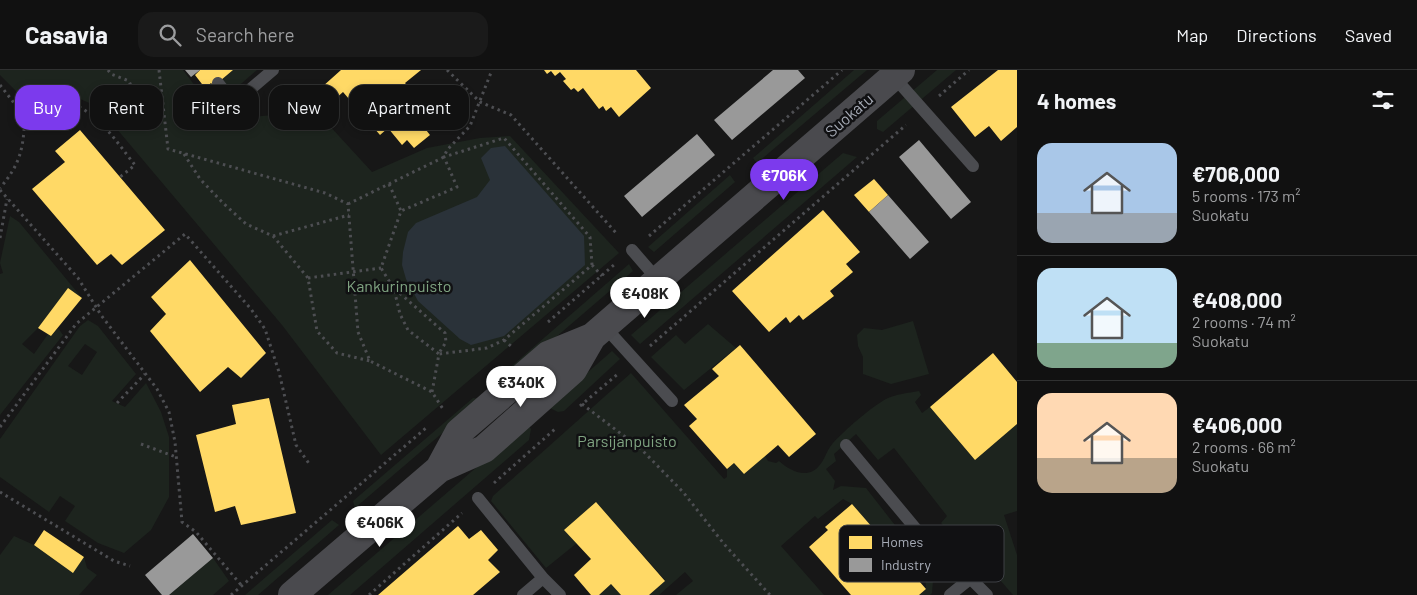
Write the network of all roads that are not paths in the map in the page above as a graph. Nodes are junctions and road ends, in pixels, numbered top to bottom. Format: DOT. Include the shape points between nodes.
graph roads {
  1 [pos="273,70"];
  2 [pos="898,73"];
  3 [pos="218,83"];
  4 [pos="973,166"];
  5 [pos="632,250"];
  6 [pos="658,280"];
  7 [pos="598,332"];
  8 [pos="672,401"];
  9 [pos="846,445"];
  10 [pos="478,498"];
  11 [pos="913,525"];
  12 [pos="543,578"];
  13 [pos="966,582"];
  14 [pos="975,582"];
  15 [pos="292,595"];
  16 [pos="523,595"];
  17 [pos="560,595"];
  18 [pos="950,595"];
  19 [pos="987,595"];
  1 -- 3 [label="lane" via="234,103"];
  2 -- 4 [label="lane"];
  2 -- 6 [label="street, Suokatu"];
  5 -- 6 [label="lane"];
  6 -- 7 [label="street, Suokatu"];
  7 -- 8 [label="lane" via="635,359"];
  7 -- 15 [label="street, Suokatu" via="573,370 484,449 439,469"];
  9 -- 11 [label="lane"];
  10 -- 12 [label="lane"];
  12 -- 16 [label="lane"];
  12 -- 17 [label="lane"];
  13 -- 18 [label="lane"];
  14 -- 19 [label="lane"];
}
